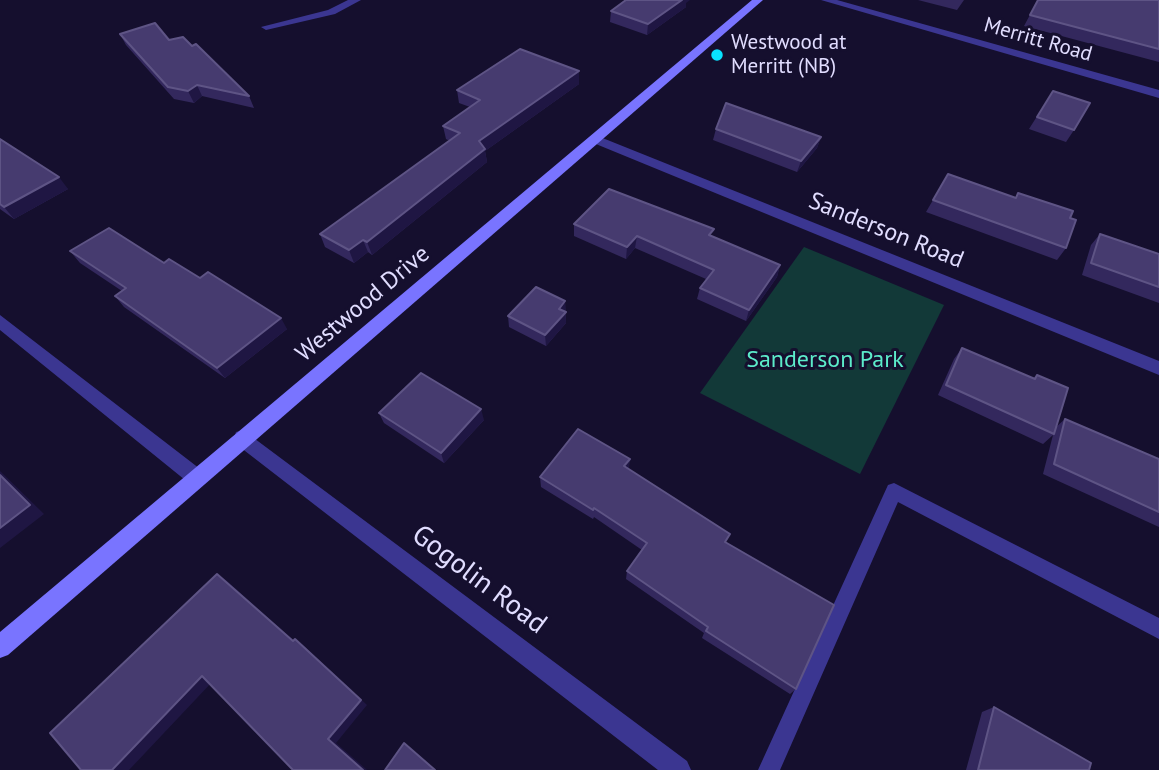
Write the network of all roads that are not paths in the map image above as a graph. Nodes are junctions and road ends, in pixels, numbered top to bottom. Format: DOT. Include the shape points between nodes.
graph roads {
  1 [pos="356,0"];
  2 [pos="758,0"];
  3 [pos="826,0"];
  4 [pos="266,27"];
  5 [pos="1159,93"];
  6 [pos="596,139"];
  7 [pos="0,321"];
  8 [pos="1159,368"];
  9 [pos="243,438"];
  10 [pos="197,478"];
  11 [pos="1159,629"];
  12 [pos="0,647"];
  13 [pos="678,770"];
  14 [pos="769,770"];
  1 -- 4 [label="street" via="331,12"];
  2 -- 6 [label="street, Westwood Drive"];
  3 -- 5 [label="street, Merritt Road"];
  6 -- 8 [label="street, Sanderson Road"];
  6 -- 9 [label="street, Westwood Drive"];
  7 -- 10 [label="street"];
  9 -- 10 [label="street, Westwood Drive"];
  9 -- 13 [label="street, Gogolin Road"];
  10 -- 12 [label="street, Westwood Drive"];
  11 -- 14 [label="lane" via="894,491"];
}
